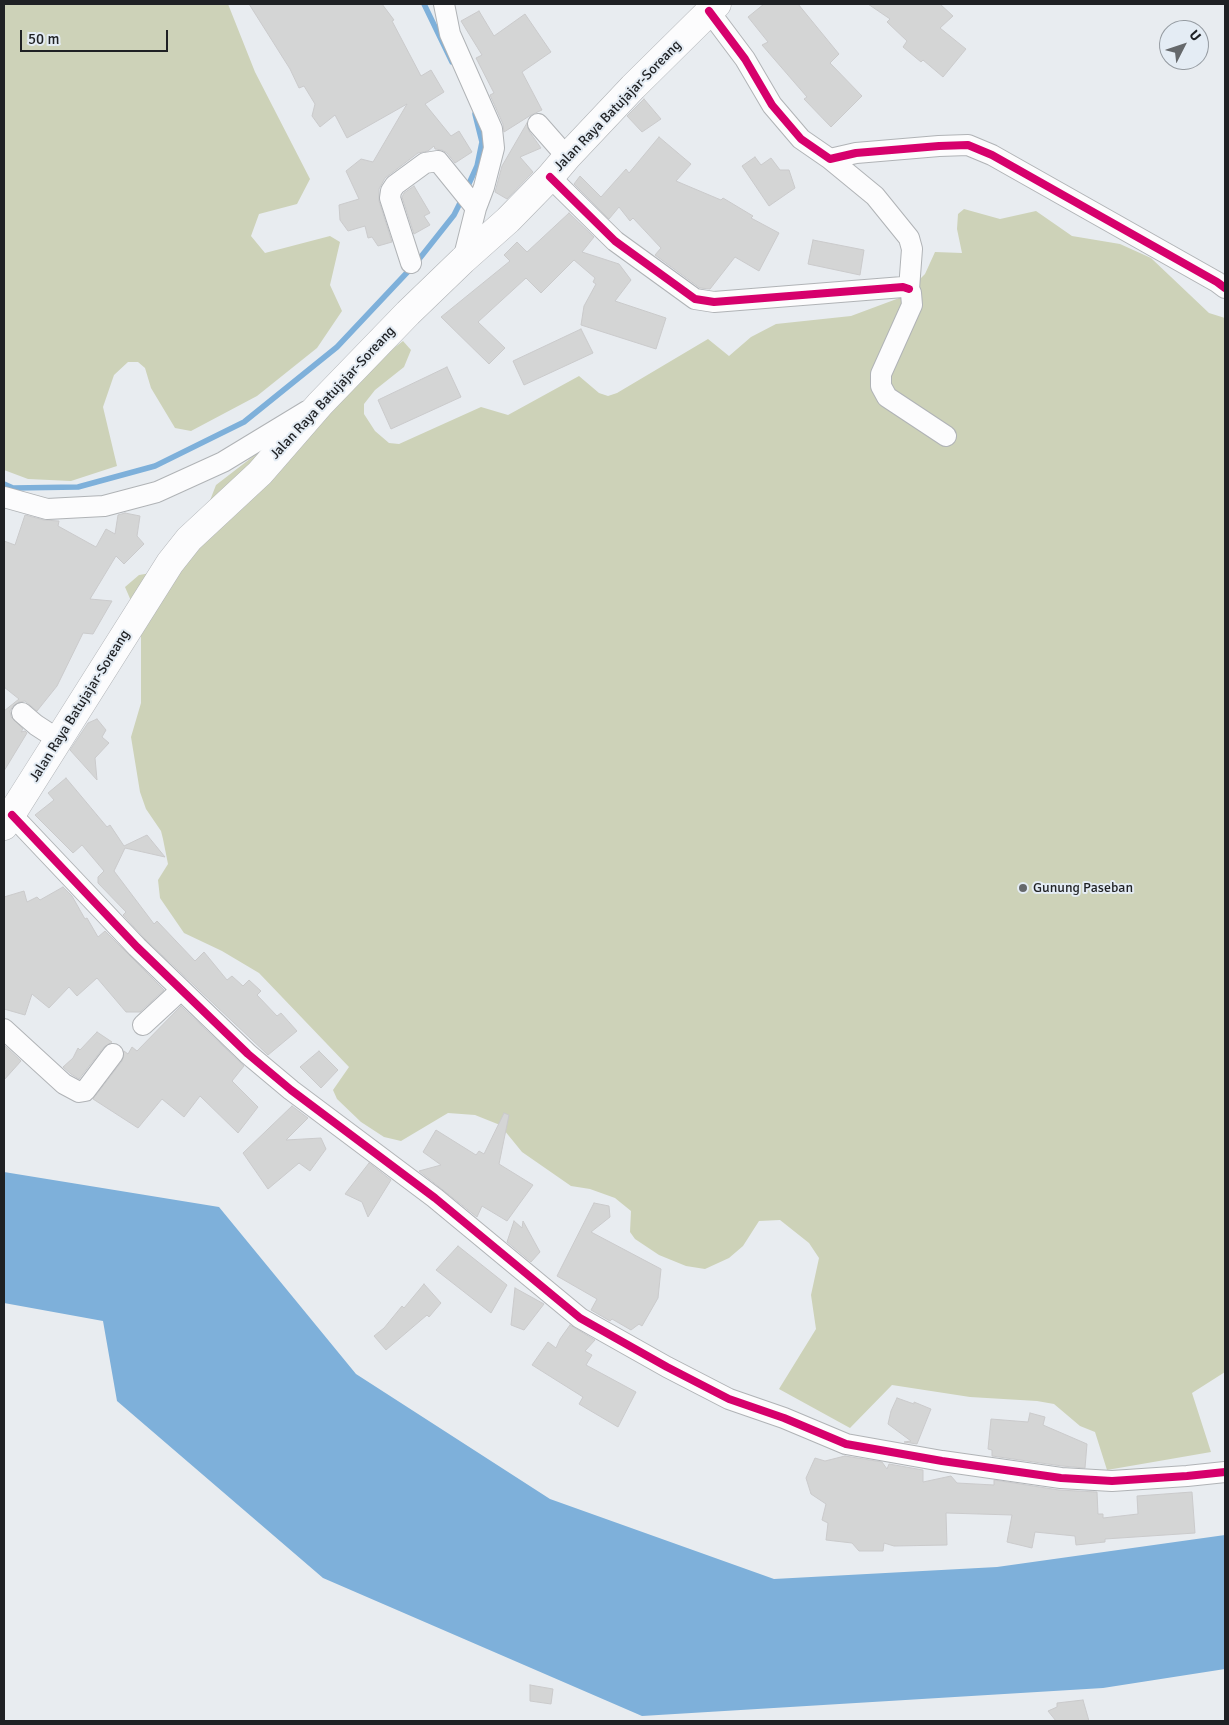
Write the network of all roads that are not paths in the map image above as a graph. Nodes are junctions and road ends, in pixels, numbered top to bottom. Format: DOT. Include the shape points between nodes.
graph roads {
  1 [pos="444,4"];
  2 [pos="713,7"];
  3 [pos="538,124"];
  4 [pos="830,158"];
  5 [pos="558,167"];
  6 [pos="473,205"];
  7 [pos="463,260"];
  8 [pos="411,263"];
  9 [pos="1225,288"];
  10 [pos="909,289"];
  11 [pos="320,404"];
  12 [pos="946,436"];
  13 [pos="5,500"];
  14 [pos="22,713"];
  15 [pos="59,740"];
  16 [pos="8,821"];
  17 [pos="181,990"];
  18 [pos="143,1025"];
  19 [pos="4,1029"];
  20 [pos="113,1054"];
  21 [pos="1225,1472"];
  1 -- 6 [label="street" via="450,34 492,129 494,148 484,187"];
  2 -- 4 [label="street" via="772,105 801,139"];
  2 -- 5 [label="highway, Jalan Raya Batujajar-Soreang"];
  3 -- 5 [label="street"];
  4 -- 9 [label="street" via="856,153 968,145 992,154"];
  4 -- 10 [label="street" via="875,196 909,238 912,249"];
  5 -- 7 [label="highway, Jalan Raya Batujajar-Soreang" via="508,220"];
  5 -- 10 [label="street" via="615,241 696,299 714,302"];
  6 -- 7 [label="street"];
  6 -- 8 [label="street" via="438,161 425,163 395,185 390,198"];
  7 -- 11 [label="highway, Jalan Raya Batujajar-Soreang"];
  10 -- 12 [label="street" via="912,305 881,374 881,386 887,397"];
  11 -- 13 [label="street" via="223,462 157,492 104,506 47,509"];
  11 -- 15 [label="highway, Jalan Raya Batujajar-Soreang" via="260,472 189,539 170,563"];
  14 -- 15 [label="street"];
  15 -- 16 [label="highway, Jalan Raya Batujajar-Soreang"];
  16 -- 17 [label="street"];
  17 -- 18 [label="street"];
  17 -- 21 [label="street" via="291,1090 435,1198 580,1318 729,1398 846,1444 942,1461 1061,1478 1112,1481"];
  19 -- 20 [label="street" via="64,1084 79,1092 85,1091"];
}
